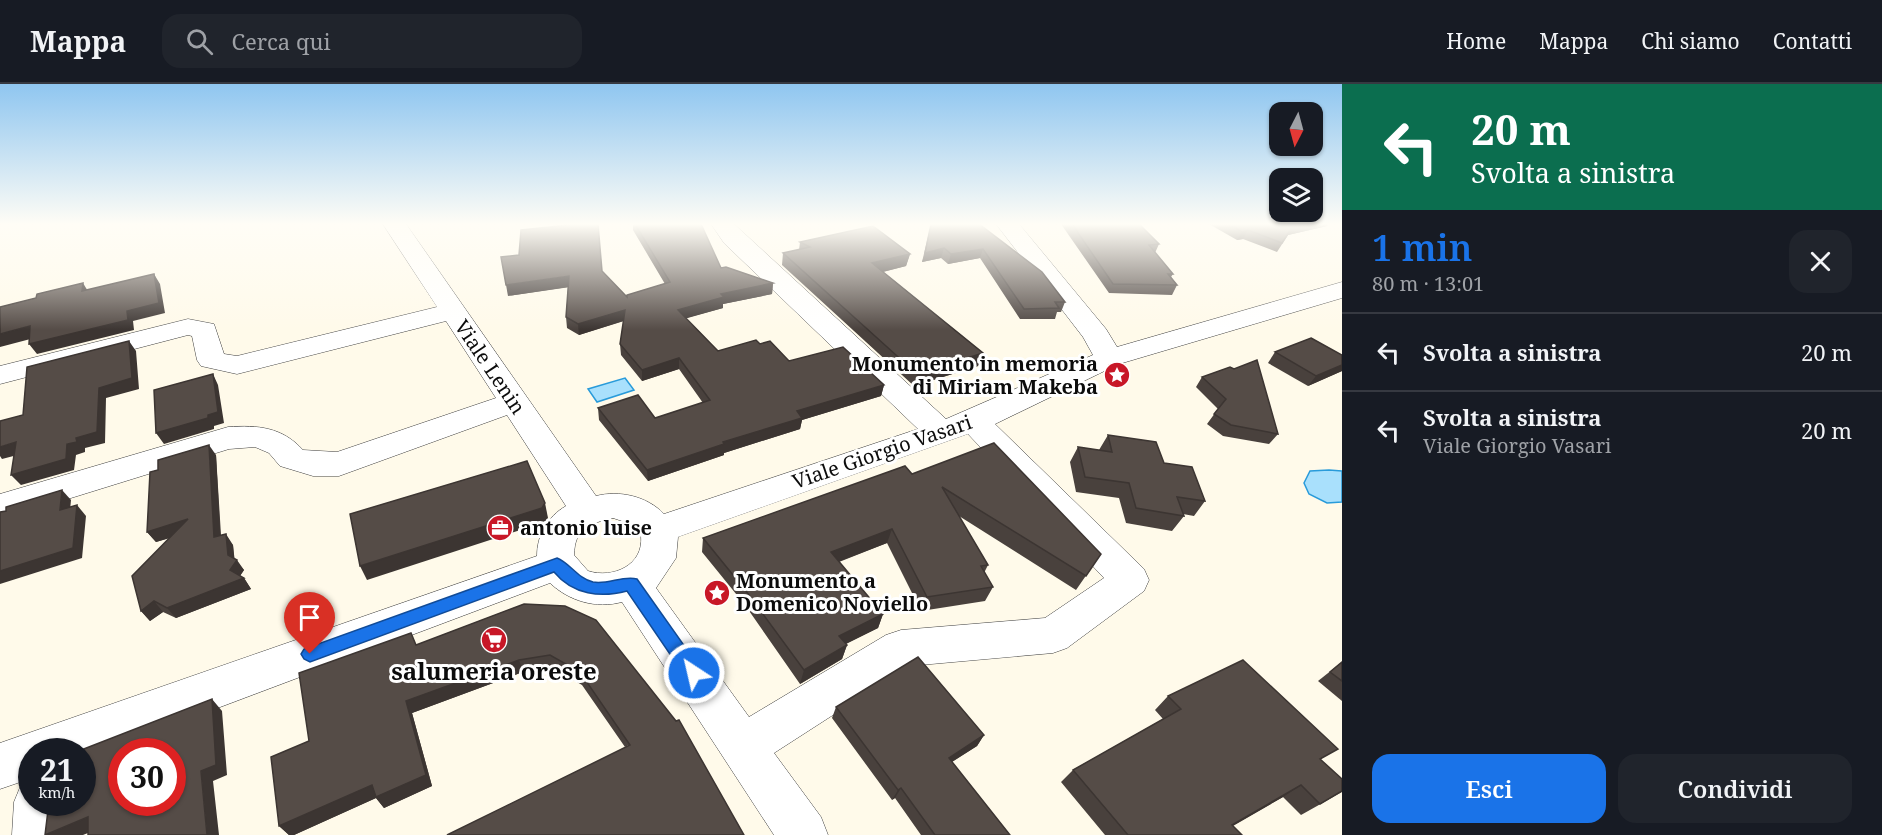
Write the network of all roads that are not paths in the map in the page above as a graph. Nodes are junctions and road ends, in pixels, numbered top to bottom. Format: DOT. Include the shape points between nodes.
graph roads {
  1 [pos="417,259"];
  2 [pos="757,259"];
  3 [pos="1035,259"];
  4 [pos="1342,290"];
  5 [pos="452,311"];
  6 [pos="1109,358"];
  7 [pos="0,375"];
  8 [pos="514,402"];
  9 [pos="957,426"];
  10 [pos="0,507"];
  11 [pos="587,510"];
  12 [pos="657,530"];
  13 [pos="557,565"];
  14 [pos="631,584"];
  15 [pos="79,738"];
  16 [pos="744,745"];
  17 [pos="18,759"];
  18 [pos="0,766"];
  19 [pos="38,816"];
  20 [pos="37,835"];
  21 [pos="803,835"];
  1 -- 5 [label="street, Viale Lenin"];
  2 -- 9 [label="street"];
  3 -- 6 [label="street" via="1096,335"];
  4 -- 6 [label="street, Viale Giorgio Vasari"];
  5 -- 7 [label="street" via="237,365 211,360 204,330 188,327"];
  5 -- 8 [label="street, Viale Lenin"];
  6 -- 9 [label="street, Viale Giorgio Vasari"];
  8 -- 10 [label="street" via="339,464 313,464 292,458 280,445 258,436 228,438"];
  8 -- 11 [label="street, Viale Lenin"];
  9 -- 12 [label="street, Viale Giorgio Vasari"];
  9 -- 16 [label="street" via="1130,580 1053,635 901,648"];
  11 -- 12 [label="street" via="613,505 631,508 648,518"];
  11 -- 13 [label="street" via="566,523 557,536"];
  12 -- 14 [label="street" via="661,544 657,561"];
  13 -- 14 [label="street" via="567,577 592,588 612,589"];
  13 -- 15 [label="street"];
  14 -- 16 [label="street"];
  16 -- 21 [label="street"];
  17 -- 18 [label="street"];
  19 -- 20 [label="street"];
}
